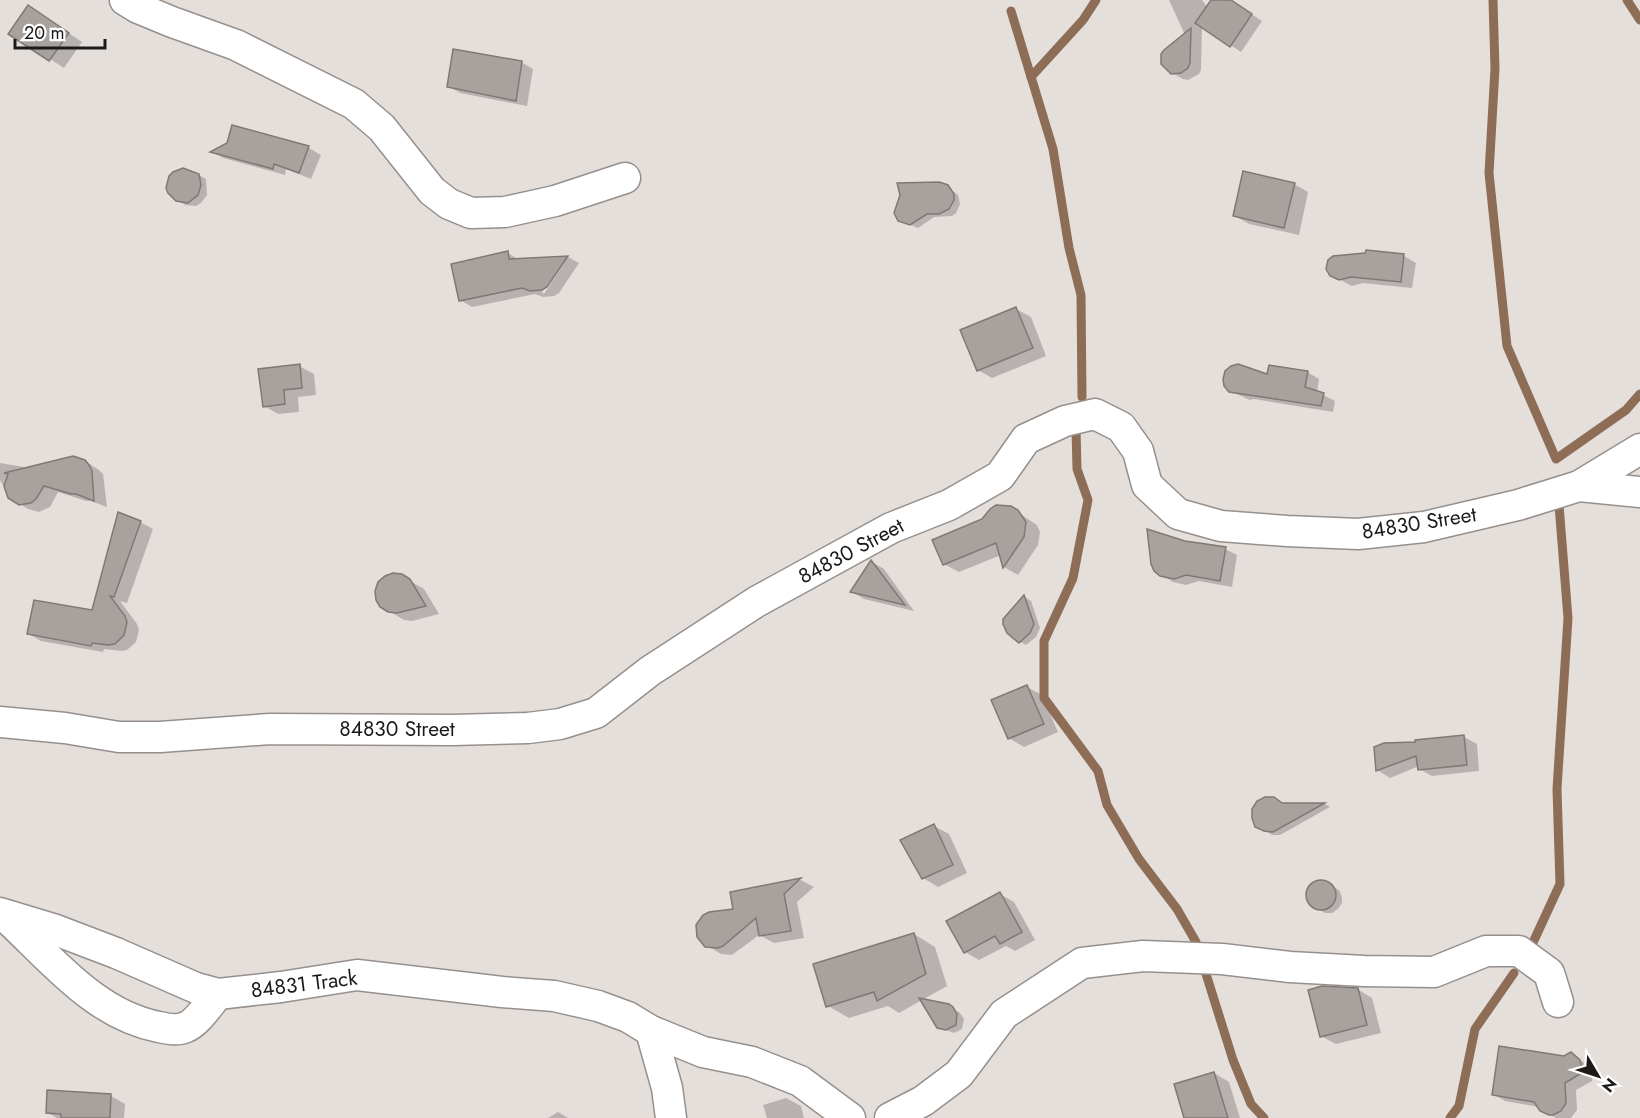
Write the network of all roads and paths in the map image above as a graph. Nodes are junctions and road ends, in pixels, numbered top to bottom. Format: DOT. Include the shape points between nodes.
graph roads {
  1 [pos="125,0"];
  2 [pos="625,178"];
  3 [pos="1640,449"];
  4 [pos="1579,486"];
  5 [pos="1640,492"];
  6 [pos="0,722"];
  7 [pos="2,914"];
  8 [pos="218,994"];
  9 [pos="1558,1002"];
  10 [pos="651,1031"];
  11 [pos="671,1118"];
  12 [pos="850,1118"];
  13 [pos="891,1118"];
  1 -- 2 [label="street" via="236,45 354,104 382,128 432,190 449,204 471,213 505,212 555,201"];
  3 -- 4 [label="street, 84830 Street"];
  4 -- 5 [label="street"];
  4 -- 6 [label="street, 84830 Street" via="1425,527 1358,534 1221,526 1178,514 1147,485 1138,451 1121,427 1095,414 1065,421 1026,439 1000,476 949,505 891,528 756,602 650,671 596,713 560,724 452,730 270,729 119,737"];
  7 -- 8 [label="street, 84831 Track" via="52,929"];
  7 -- 8 [label="street" via="77,984 126,1017 171,1030 187,1027"];
  8 -- 10 [label="street, 84831 Track" via="357,975 554,996 598,1006"];
  9 -- 13 [label="street" via="1549,973 1519,951 1486,951 1434,972 1143,956 1082,963 1004,1014 959,1074 923,1101"];
  10 -- 11 [label="street"];
  10 -- 12 [label="street, 84831 Track" via="703,1052 752,1062 800,1081"];
}
